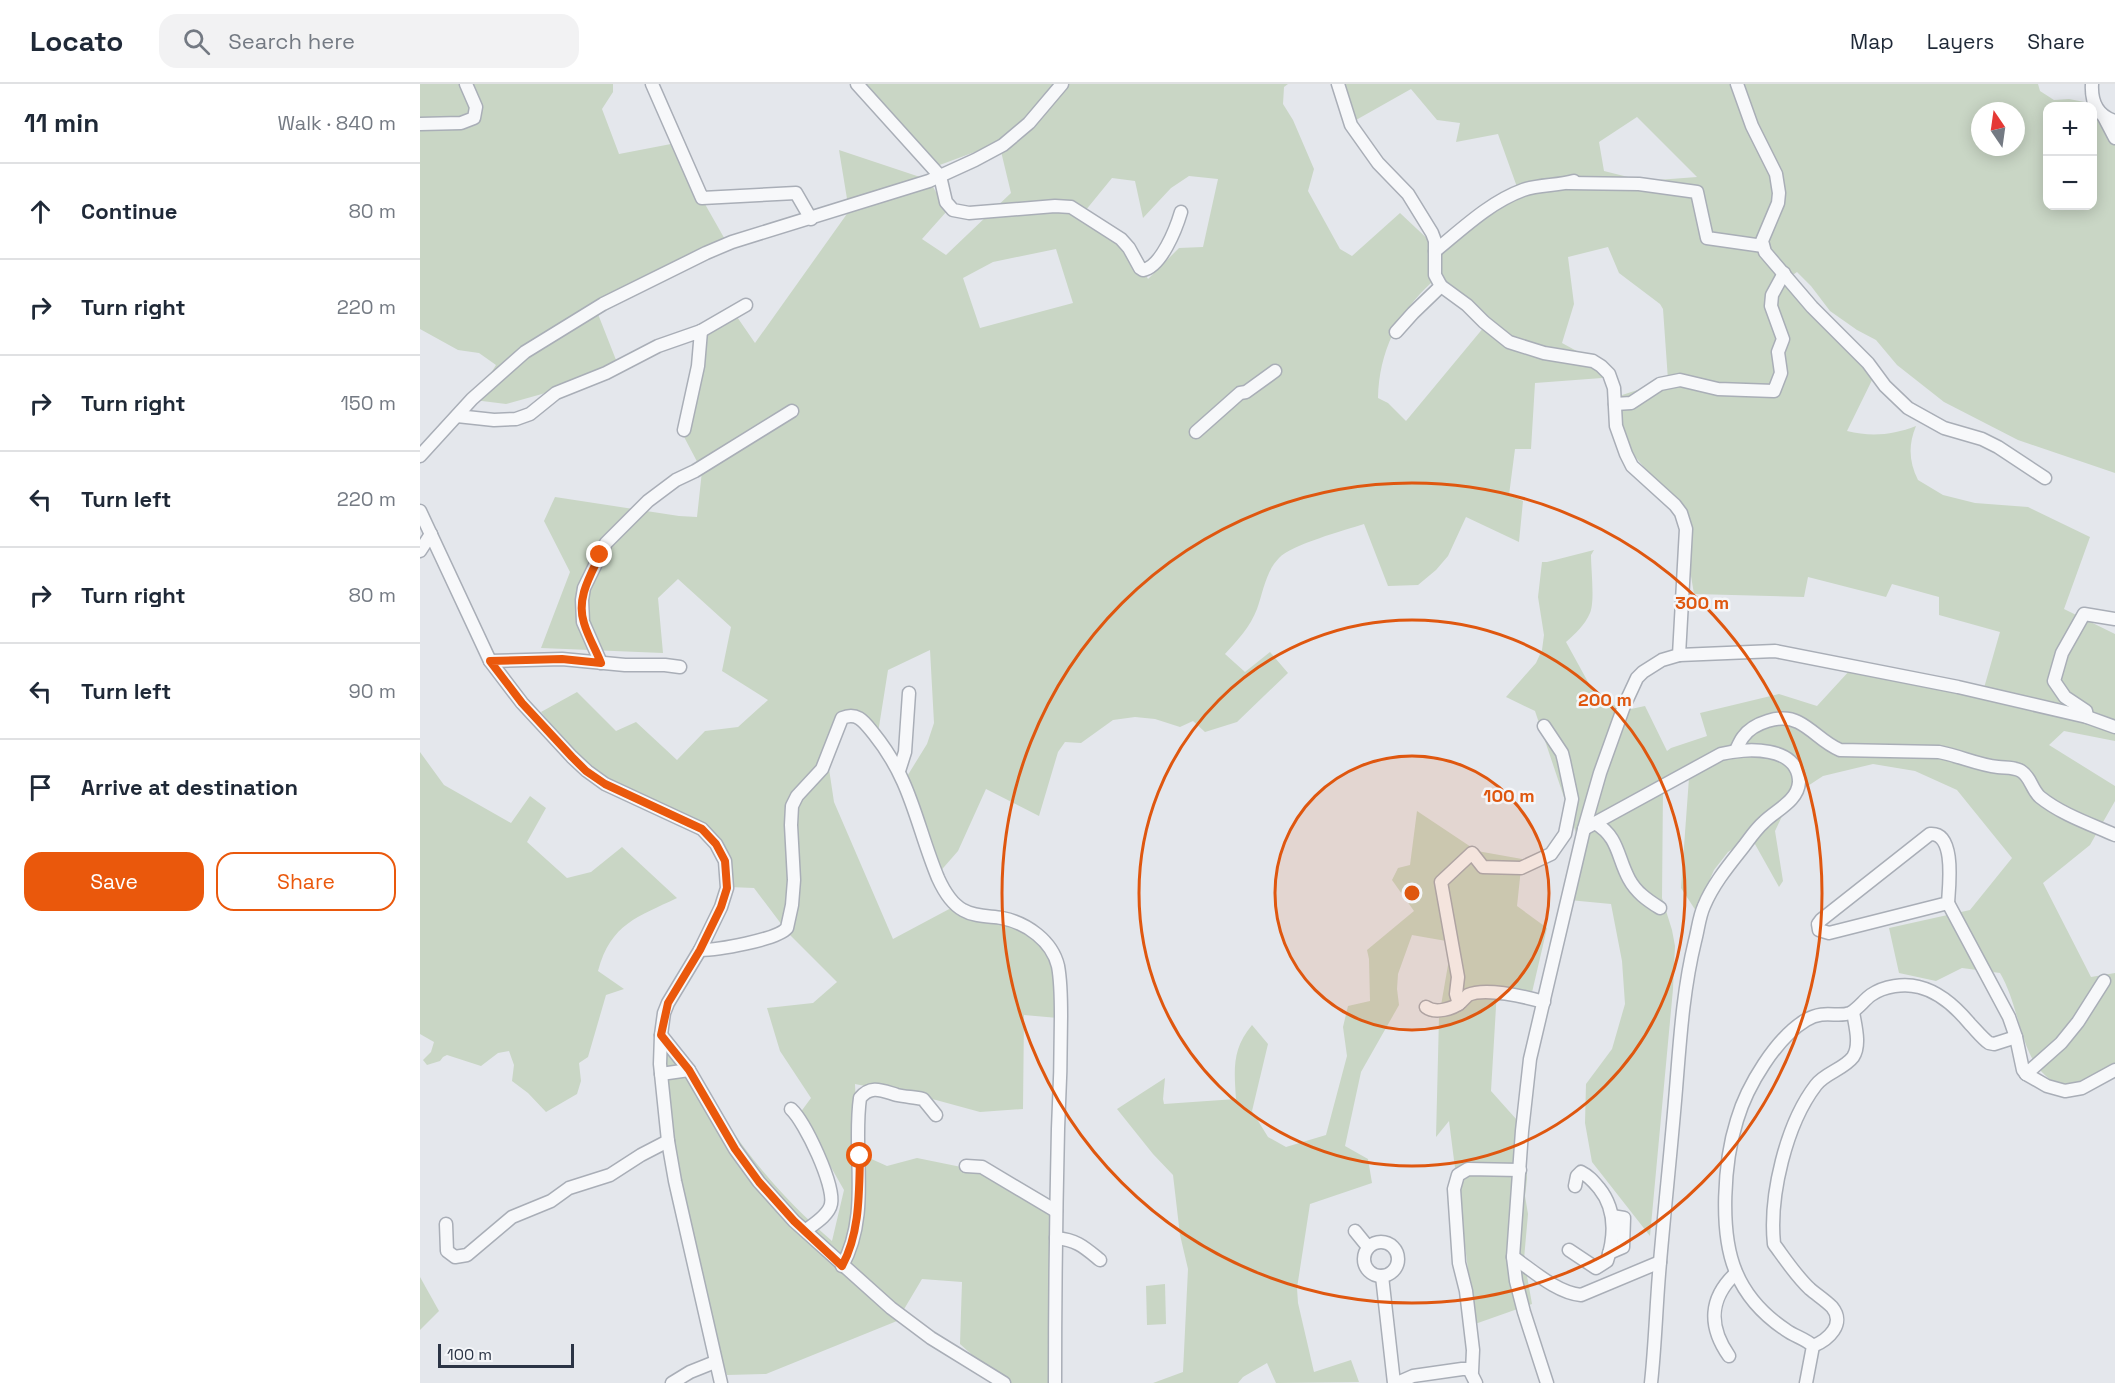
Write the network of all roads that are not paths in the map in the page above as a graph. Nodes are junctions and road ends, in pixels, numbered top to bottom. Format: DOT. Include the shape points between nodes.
graph roads {
  1 [pos="466,84"];
  2 [pos="652,84"];
  3 [pos="857,84"];
  4 [pos="1062,84"];
  5 [pos="1338,84"];
  6 [pos="1737,84"];
  7 [pos="2092,84"];
  8 [pos="2110,119"];
  9 [pos="420,124"];
  10 [pos="2115,138"];
  11 [pos="940,176"];
  12 [pos="1592,177"];
  13 [pos="1568,183"];
  14 [pos="1181,212"];
  15 [pos="811,219"];
  16 [pos="1763,246"];
  17 [pos="1435,251"];
  18 [pos="1784,273"];
  19 [pos="1441,286"];
  20 [pos="746,304"];
  21 [pos="701,331"];
  22 [pos="1396,332"];
  23 [pos="1275,371"];
  24 [pos="1615,404"];
  25 [pos="792,411"];
  26 [pos="457,416"];
  27 [pos="684,430"];
  28 [pos="1196,432"];
  29 [pos="420,456"];
  30 [pos="2045,478"];
  31 [pos="420,511"];
  32 [pos="426,529"];
  33 [pos="420,551"];
  34 [pos="2115,619"];
  35 [pos="1679,655"];
  36 [pos="490,661"];
  37 [pos="601,663"];
  38 [pos="680,667"];
  39 [pos="909,693"];
  40 [pos="2086,717"];
  41 [pos="1544,726"];
  42 [pos="2115,727"];
  43 [pos="1736,750"];
  44 [pos="899,771"];
  45 [pos="1590,826"];
  46 [pos="2115,835"];
  47 [pos="1948,903"];
  48 [pos="1660,908"];
  49 [pos="700,950"];
  50 [pos="2104,981"];
  51 [pos="1544,1002"];
  52 [pos="1459,1004"];
  53 [pos="1426,1007"];
  54 [pos="1853,1012"];
  55 [pos="661,1035"];
  56 [pos="2016,1037"];
  57 [pos="689,1070"];
  58 [pos="2115,1070"];
  59 [pos="661,1074"];
  60 [pos="2026,1074"];
  61 [pos="791,1109"];
  62 [pos="936,1115"];
  63 [pos="668,1142"];
  64 [pos="966,1166"];
  65 [pos="1520,1170"];
  66 [pos="1575,1186"];
  67 [pos="1056,1211"];
  68 [pos="446,1224"];
  69 [pos="806,1230"];
  70 [pos="1355,1231"];
  71 [pos="1056,1238"];
  72 [pos="1368,1247"];
  73 [pos="1569,1250"];
  74 [pos="1513,1257"];
  75 [pos="1606,1258"];
  76 [pos="1100,1260"];
  77 [pos="1660,1262"];
  78 [pos="842,1266"];
  79 [pos="1736,1273"];
  80 [pos="1382,1276"];
  81 [pos="1612,1282"];
  82 [pos="1813,1346"];
  83 [pos="1729,1356"];
  84 [pos="716,1362"];
  85 [pos="1474,1377"];
  86 [pos="672,1383"];
  87 [pos="721,1383"];
  88 [pos="1004,1383"];
  89 [pos="1055,1383"];
  90 [pos="1395,1383"];
  91 [pos="1547,1383"];
  92 [pos="1651,1383"];
  93 [pos="1806,1383"];
  1 -- 9 [label="street" via="476,107 474,118 461,123"];
  2 -- 15 [label="street" via="702,198 796,193"];
  3 -- 11 [label="street"];
  4 -- 11 [label="street" via="1029,123 1003,145"];
  5 -- 17 [label="street" via="1351,125 1378,164 1408,194 1432,233"];
  6 -- 16 [label="street" via="1776,174 1779,192"];
  7 -- 8 [label="street" via="2095,106"];
  8 -- 10 [label="street"];
  11 -- 14 [label="street" via="946,202 962,213 1063,206 1080,211 1121,239 1143,270 1151,266 1173,238"];
  11 -- 15 [label="street"];
  12 -- 13 [label="street"];
  13 -- 16 [label="street" via="1639,184 1697,192 1707,238"];
  13 -- 17 [label="street" via="1525,189 1509,196"];
  15 -- 26 [label="street" via="724,245 603,304 525,352"];
  16 -- 18 [label="street"];
  17 -- 19 [label="street" via="1435,275"];
  18 -- 24 [label="street" via="1772,295 1771,306 1783,339 1778,352 1781,373 1774,391 1718,389 1680,380 1660,384 1631,403"];
  18 -- 30 [label="street" via="1908,408 1944,428 1998,447"];
  19 -- 22 [label="street"];
  19 -- 24 [label="street" via="1509,342 1601,366 1609,374"];
  20 -- 21 [label="street"];
  21 -- 26 [label="street" via="658,346 556,393 530,414 516,419"];
  21 -- 27 [label="street"];
  23 -- 28 [label="street" via="1240,393"];
  24 -- 35 [label="street" via="1616,426 1632,466 1675,505 1684,522"];
  25 -- 37 [label="street" via="676,480 648,501 606,543 582,600 583,622"];
  26 -- 29 [label="street"];
  31 -- 32 [label="street"];
  32 -- 33 [label="street"];
  32 -- 36 [label="street"];
  34 -- 40 [label="street" via="2084,614 2059,662 2054,681 2065,697 2086,711"];
  35 -- 40 [label="street" via="1775,651"];
  35 -- 45 [label="street" via="1653,664 1637,678 1600,773"];
  36 -- 37 [label="street" via="562,659"];
  36 -- 49 [label="street" via="522,703 586,771 710,836 725,861 727,888"];
  37 -- 38 [label="street"];
  39 -- 44 [label="street" via="905,752"];
  40 -- 42 [label="street"];
  41 -- 52 [label="street" via="1562,753 1572,799 1565,834 1551,854 1521,868 1483,867 1472,853 1441,882"];
  43 -- 45 [label="street" via="1721,754"];
  43 -- 46 [label="street" via="1756,726 1786,718 1840,750 1939,752 1983,765 2013,768 2025,774 2037,794 2049,804"];
  43 -- 77 [label="street" via="1772,752 1789,759 1799,783 1791,800 1762,823 1725,871 1702,909 1682,1011"];
  44 -- 49 [label="street" via="861,718 842,718 822,769 792,806 794,880 787,928 777,935 717,950"];
  44 -- 67 [label="street" via="938,878 950,898 962,910 1024,925 1043,940 1055,959 1061,998"];
  45 -- 48 [label="street" via="1609,833 1637,891"];
  45 -- 51 [label="street"];
  47 -- 47 [label="street" via="1948,849 1941,838 1930,834 1817,926 1829,933"];
  47 -- 56 [label="street"];
  49 -- 55 [label="street" via="668,1003"];
  50 -- 60 [label="street" via="2061,1043"];
  51 -- 52 [label="street" via="1484,993 1468,995"];
  51 -- 65 [label="street" via="1530,1059"];
  52 -- 53 [label="street" via="1438,1011"];
  54 -- 56 [label="street" via="1872,994 1886,988 1917,986 1956,1008 1989,1043"];
  54 -- 79 [label="street" via="1821,1014 1793,1030 1770,1058 1745,1100 1733,1135 1725,1222"];
  54 -- 82 [label="street" via="1857,1046 1852,1058 1817,1083 1797,1117 1776,1191 1774,1244 1837,1318 1834,1332"];
  55 -- 57 [label="street"];
  55 -- 59 [label="street"];
  56 -- 60 [label="street"];
  57 -- 59 [label="street"];
  57 -- 69 [label="street" via="759,1182"];
  58 -- 60 [label="street" via="2090,1086 2065,1091"];
  59 -- 63 [label="street"];
  61 -- 69 [label="street" via="818,1155 832,1194 831,1206"];
  62 -- 78 [label="street" via="922,1099 881,1089 864,1092 860,1098 858,1198 852,1242"];
  63 -- 68 [label="street" via="610,1175 569,1188 551,1201 512,1217 466,1255 455,1257 447,1251"];
  63 -- 84 [label="street"];
  64 -- 67 [label="street" via="982,1167"];
  65 -- 74 [label="street"];
  65 -- 85 [label="street" via="1468,1168 1456,1180 1459,1263 1466,1290"];
  66 -- 75 [label="street" via="1581,1173 1604,1194 1612,1215 1613,1234"];
  67 -- 71 [label="street"];
  69 -- 78 [label="street"];
  70 -- 72 [label="street"];
  71 -- 76 [label="street" via="1070,1239"];
  71 -- 89 [label="street"];
  72 -- 80 [label="street" via="1364,1254 1367,1270"];
  72 -- 80 [label="street" via="1386,1243 1398,1256 1397,1266"];
  73 -- 75 [label="street" via="1596,1269"];
  74 -- 81 [label="street" via="1572,1294 1581,1295"];
  74 -- 91 [label="street" via="1524,1312"];
  75 -- 81 [label="street"];
  77 -- 81 [label="street"];
  77 -- 92 [label="street"];
  78 -- 88 [label="street" via="923,1332"];
  79 -- 82 [label="street" via="1769,1318"];
  79 -- 83 [label="street" via="1719,1294 1713,1309 1714,1323"];
  80 -- 90 [label="street"];
  82 -- 93 [label="street"];
  84 -- 86 [label="street"];
  84 -- 87 [label="street"];
  85 -- 90 [label="street" via="1469,1369 1462,1369 1413,1376"];
}
